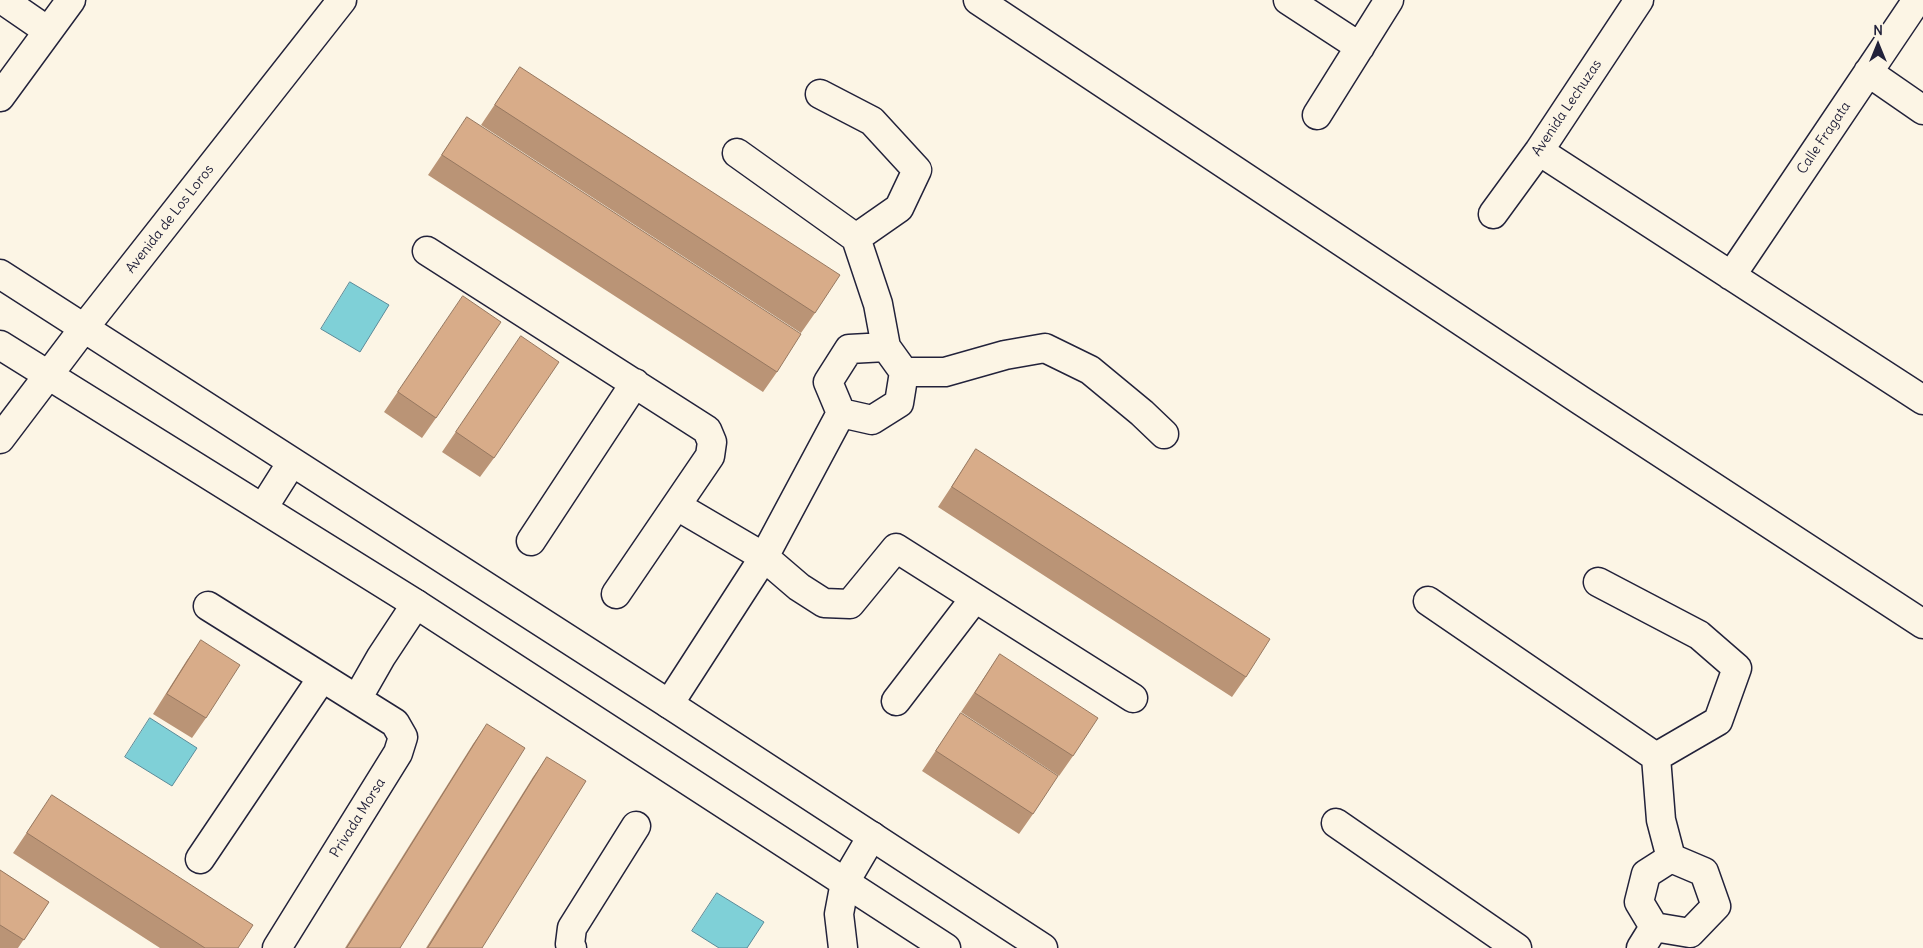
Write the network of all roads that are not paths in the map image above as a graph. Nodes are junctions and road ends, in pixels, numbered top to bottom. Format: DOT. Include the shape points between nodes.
graph roads {
  1 [pos="3,0"];
  2 [pos="71,0"];
  3 [pos="342,0"];
  4 [pos="978,0"];
  5 [pos="1288,0"];
  6 [pos="1388,0"];
  7 [pos="1639,0"];
  8 [pos="1917,0"];
  9 [pos="48,31"];
  10 [pos="1360,46"];
  11 [pos="1868,72"];
  12 [pos="820,94"];
  13 [pos="0,96"];
  14 [pos="1923,110"];
  15 [pos="1317,115"];
  16 [pos="1539,151"];
  17 [pos="737,153"];
  18 [pos="1493,214"];
  19 [pos="856,238"];
  20 [pos="427,251"];
  21 [pos="0,274"];
  22 [pos="1731,276"];
  23 [pos="84,328"];
  24 [pos="0,345"];
  25 [pos="886,347"];
  26 [pos="904,372"];
  27 [pos="48,375"];
  28 [pos="635,383"];
  29 [pos="1923,400"];
  30 [pos="841,413"];
  31 [pos="1164,434"];
  32 [pos="0,439"];
  33 [pos="292,462"];
  34 [pos="677,506"];
  35 [pos="263,508"];
  36 [pos="531,541"];
  37 [pos="764,557"];
  38 [pos="1598,582"];
  39 [pos="616,594"];
  40 [pos="975,598"];
  41 [pos="1428,601"];
  42 [pos="416,604"];
  43 [pos="208,606"];
  44 [pos="1923,624"];
  45 [pos="322,678"];
  46 [pos="1133,698"];
  47 [pos="357,699"];
  48 [pos="896,700"];
  49 [pos="669,704"];
  50 [pos="1656,756"];
  51 [pos="1336,824"];
  52 [pos="636,826"];
  53 [pos="872,836"];
  54 [pos="1671,858"];
  55 [pos="200,859"];
  56 [pos="845,882"];
  57 [pos="1648,938"];
  58 [pos="276,948"];
  59 [pos="572,948"];
  60 [pos="843,948"];
  61 [pos="946,948"];
  62 [pos="1043,948"];
  63 [pos="1517,948"];
  1 -- 9 [label="street"];
  2 -- 9 [label="street"];
  3 -- 23 [label="street, Avenida de Los Loros"];
  4 -- 44 [label="street"];
  5 -- 10 [label="street"];
  6 -- 10 [label="street"];
  7 -- 16 [label="street, Avenida Lechuzas"];
  8 -- 11 [label="street, Calle Fragata"];
  9 -- 13 [label="street"];
  10 -- 15 [label="street"];
  11 -- 14 [label="street"];
  11 -- 22 [label="street, Calle Fragata"];
  12 -- 19 [label="street" via="872,120 917,170 899,208"];
  16 -- 18 [label="street, Avenida Lechuzas"];
  16 -- 22 [label="street"];
  17 -- 19 [label="street"];
  19 -- 25 [label="street" via="878,304"];
  20 -- 28 [label="street"];
  21 -- 23 [label="street"];
  22 -- 29 [label="street"];
  23 -- 27 [label="street, Avenida de Los Loros"];
  23 -- 33 [label="street"];
  24 -- 27 [label="street"];
  25 -- 26 [label="street"];
  25 -- 30 [label="street" via="849,349 828,382"];
  26 -- 30 [label="street" via="899,404 872,420"];
  26 -- 31 [label="street" via="945,372 1005,355 1045,348 1090,370"];
  27 -- 32 [label="street, Avenida de Los Loros"];
  27 -- 35 [label="street"];
  28 -- 34 [label="street" via="707,430 712,442 710,456"];
  28 -- 36 [label="street"];
  30 -- 37 [label="street"];
  33 -- 35 [label="street"];
  33 -- 49 [label="street"];
  34 -- 37 [label="street"];
  34 -- 39 [label="street"];
  35 -- 42 [label="street"];
  37 -- 40 [label="street" via="799,587 824,603 850,604 896,548"];
  37 -- 49 [label="street"];
  38 -- 50 [label="street" via="1699,635 1737,668 1718,721"];
  40 -- 46 [label="street"];
  40 -- 48 [label="street"];
  41 -- 50 [label="street"];
  42 -- 47 [label="street"];
  42 -- 56 [label="street"];
  43 -- 45 [label="street, Privada Morsa"];
  45 -- 47 [label="street, Privada Morsa"];
  45 -- 55 [label="street"];
  47 -- 58 [label="street, Privada Morsa" via="395,723 403,737 398,753"];
  49 -- 53 [label="street"];
  50 -- 54 [label="street" via="1661,820"];
  51 -- 63 [label="street"];
  52 -- 59 [label="street" via="572,928"];
  53 -- 56 [label="street"];
  53 -- 62 [label="street"];
  54 -- 57 [label="street" via="1646,874 1639,902"];
  54 -- 57 [label="street" via="1704,872 1716,906 1690,933"];
  56 -- 60 [label="street" via="839,914"];
  56 -- 61 [label="street"];
}
